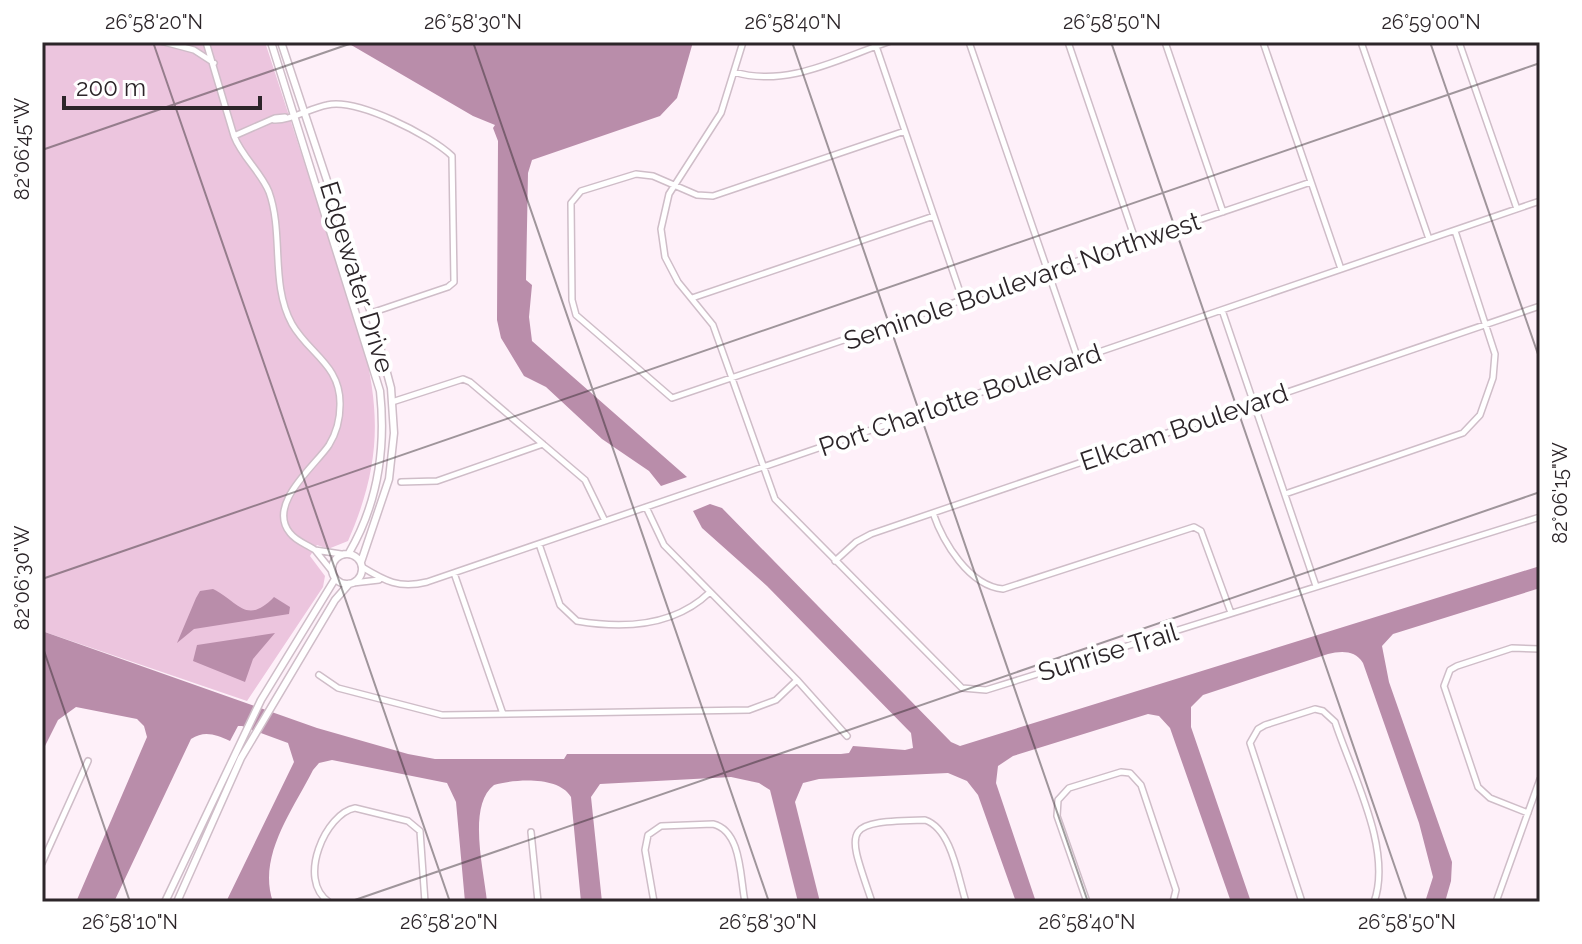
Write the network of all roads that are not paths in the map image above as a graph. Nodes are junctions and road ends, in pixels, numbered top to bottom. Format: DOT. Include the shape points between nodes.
graph roads {
  1 [pos="164,42"];
  2 [pos="195,42"];
  3 [pos="206,42"];
  4 [pos="271,42"];
  5 [pos="281,42"];
  6 [pos="743,42"];
  7 [pos="888,42"];
  8 [pos="969,42"];
  9 [pos="1068,42"];
  10 [pos="1165,42"];
  11 [pos="1263,42"];
  12 [pos="1361,42"];
  13 [pos="1459,42"];
  14 [pos="876,46"];
  15 [pos="193,49"];
  16 [pos="214,64"];
  17 [pos="734,72"];
  18 [pos="305,111"];
  19 [pos="295,114"];
  20 [pos="905,131"];
  21 [pos="234,136"];
  22 [pos="1311,182"];
  23 [pos="673,185"];
  24 [pos="1540,201"];
  25 [pos="1517,209"];
  26 [pos="1223,212"];
  27 [pos="934,216"];
  28 [pos="1455,230"];
  29 [pos="1429,239"];
  30 [pos="1136,242"];
  31 [pos="1341,269"];
  32 [pos="1048,272"];
  33 [pos="692,298"];
  34 [pos="963,301"];
  35 [pos="1540,306"];
  36 [pos="1222,310"];
  37 [pos="371,313"];
  38 [pos="1487,324"];
  39 [pos="1078,359"];
  40 [pos="733,379"];
  41 [pos="392,402"];
  42 [pos="1254,404"];
  43 [pos="543,444"];
  44 [pos="763,467"];
  45 [pos="401,482"];
  46 [pos="1285,494"];
  47 [pos="646,507"];
  48 [pos="933,513"];
  49 [pos="1540,517"];
  50 [pos="605,521"];
  51 [pos="539,544"];
  52 [pos="315,550"];
  53 [pos="345,554"];
  54 [pos="835,561"];
  55 [pos="362,564"];
  56 [pos="331,570"];
  57 [pos="454,573"];
  58 [pos="335,579"];
  59 [pos="379,580"];
  60 [pos="351,584"];
  61 [pos="1316,586"];
  62 [pos="710,592"];
  63 [pos="1231,613"];
  64 [pos="1540,649"];
  65 [pos="319,675"];
  66 [pos="797,680"];
  67 [pos="503,714"];
  68 [pos="847,736"];
  69 [pos="88,761"];
  70 [pos="1540,779"];
  71 [pos="1528,813"];
  72 [pos="531,832"];
  73 [pos="42,863"];
  74 [pos="165,902"];
  75 [pos="177,902"];
  76 [pos="329,902"];
  77 [pos="425,902"];
  78 [pos="538,902"];
  79 [pos="654,902"];
  80 [pos="745,902"];
  81 [pos="872,902"];
  82 [pos="966,902"];
  83 [pos="1087,902"];
  84 [pos="1173,902"];
  85 [pos="1302,902"];
  86 [pos="1374,902"];
  87 [pos="1496,902"];
  1 -- 15 [label="street"];
  2 -- 15 [label="street"];
  3 -- 16 [label="street"];
  4 -- 19 [label="street, Edgewater Drive"];
  5 -- 18 [label="street, Edgewater Drive"];
  6 -- 17 [label="street, Sunrise Trail"];
  7 -- 14 [label="street"];
  8 -- 32 [label="street"];
  9 -- 30 [label="street"];
  10 -- 26 [label="street"];
  11 -- 22 [label="street"];
  12 -- 29 [label="street"];
  13 -- 25 [label="street"];
  14 -- 17 [label="street" via="782,78"];
  14 -- 20 [label="street"];
  15 -- 16 [label="street"];
  16 -- 21 [label="street"];
  17 -- 23 [label="street, Sunrise Trail" via="713,128"];
  18 -- 19 [label="street"];
  18 -- 37 [label="street, Edgewater Drive"];
  18 -- 37 [label="street" via="337,103 362,106 452,156 454,282"];
  19 -- 21 [label="street"];
  19 -- 53 [label="street, Edgewater Drive" via="380,391 383,442 376,489"];
  20 -- 23 [label="street" via="713,196"];
  20 -- 27 [label="street"];
  21 -- 52 [label="street" via="270,198 286,312 302,339 329,366 340,393 335,433 294,487 285,516 291,535"];
  22 -- 26 [label="street, Seminole Boulevard Northwest"];
  22 -- 31 [label="street"];
  23 -- 33 [label="street, Sunrise Trail" via="662,220 663,248 673,274"];
  23 -- 40 [label="street, Seminole Boulevard Northwest" via="636,174 574,196 573,308 580,322 672,398"];
  24 -- 25 [label="street, Port Charlotte Boulevard"];
  25 -- 28 [label="street, Port Charlotte Boulevard"];
  26 -- 30 [label="street, Seminole Boulevard Northwest"];
  27 -- 33 [label="street"];
  27 -- 34 [label="street"];
  28 -- 29 [label="street, Port Charlotte Boulevard"];
  28 -- 38 [label="street"];
  29 -- 31 [label="street, Port Charlotte Boulevard"];
  30 -- 32 [label="street, Seminole Boulevard Northwest"];
  31 -- 36 [label="street, Port Charlotte Boulevard"];
  32 -- 34 [label="street, Seminole Boulevard Northwest"];
  32 -- 39 [label="street"];
  33 -- 40 [label="street, Sunrise Trail" via="713,325"];
  34 -- 40 [label="street, Seminole Boulevard Northwest"];
  35 -- 38 [label="street, Elkcam Boulevard"];
  36 -- 39 [label="street, Port Charlotte Boulevard"];
  36 -- 42 [label="street"];
  37 -- 41 [label="street, Edgewater Drive"];
  38 -- 42 [label="street, Elkcam Boulevard"];
  38 -- 46 [label="street" via="1495,370 1470,429"];
  39 -- 44 [label="street, Port Charlotte Boulevard"];
  40 -- 44 [label="street, Sunrise Trail"];
  41 -- 43 [label="street" via="463,379"];
  41 -- 55 [label="street, Edgewater Drive" via="389,479"];
  42 -- 46 [label="street"];
  42 -- 48 [label="street, Elkcam Boulevard"];
  43 -- 45 [label="street" via="437,481"];
  43 -- 50 [label="street" via="590,487"];
  44 -- 47 [label="street, Port Charlotte Boulevard"];
  44 -- 54 [label="street, Sunrise Trail" via="781,505"];
  46 -- 61 [label="street"];
  47 -- 50 [label="street, Port Charlotte Boulevard"];
  47 -- 62 [label="street" via="664,545"];
  48 -- 54 [label="street, Elkcam Boulevard" via="863,537"];
  48 -- 63 [label="street" via="953,553 987,585 1003,589 1194,527 1201,531"];
  49 -- 61 [label="street, Sunrise Trail"];
  50 -- 51 [label="street, Port Charlotte Boulevard"];
  51 -- 57 [label="street, Port Charlotte Boulevard"];
  51 -- 62 [label="street" via="560,605 577,621 664,621 686,612"];
  52 -- 53 [label="street"];
  52 -- 56 [label="street"];
  53 -- 55 [label="street"];
  53 -- 56 [label="street" via="335,559"];
  54 -- 63 [label="street, Sunrise Trail" via="970,691"];
  55 -- 59 [label="street"];
  55 -- 60 [label="street" via="361,575"];
  56 -- 58 [label="street"];
  57 -- 59 [label="street, Port Charlotte Boulevard" via="411,585"];
  57 -- 67 [label="street"];
  58 -- 60 [label="street"];
  58 -- 74 [label="street" via="243,734"];
  59 -- 60 [label="street, Port Charlotte Boulevard"];
  60 -- 75 [label="street" via="335,600 255,731"];
  61 -- 63 [label="street, Sunrise Trail"];
  62 -- 66 [label="street"];
  64 -- 71 [label="street" via="1512,648 1457,666 1444,686 1478,787 1490,798"];
  65 -- 67 [label="street" via="338,688 434,713"];
  66 -- 67 [label="street" via="776,700 749,710"];
  66 -- 68 [label="street"];
  69 -- 73 [label="street"];
  70 -- 71 [label="street"];
  71 -- 87 [label="street"];
  72 -- 78 [label="street"];
  76 -- 77 [label="street" via="317,892 313,868 335,820 355,808 408,821 420,831"];
  79 -- 80 [label="street" via="645,850 648,835 661,826 713,824 733,837"];
  81 -- 82 [label="street" via="854,851 859,828 874,821 925,820 943,835"];
  83 -- 84 [label="street" via="1057,816 1058,800 1069,788 1121,772 1130,773 1141,785 1176,890"];
  85 -- 86 [label="street" via="1250,743 1265,725 1315,709 1335,722 1379,851 1381,875"];
}
